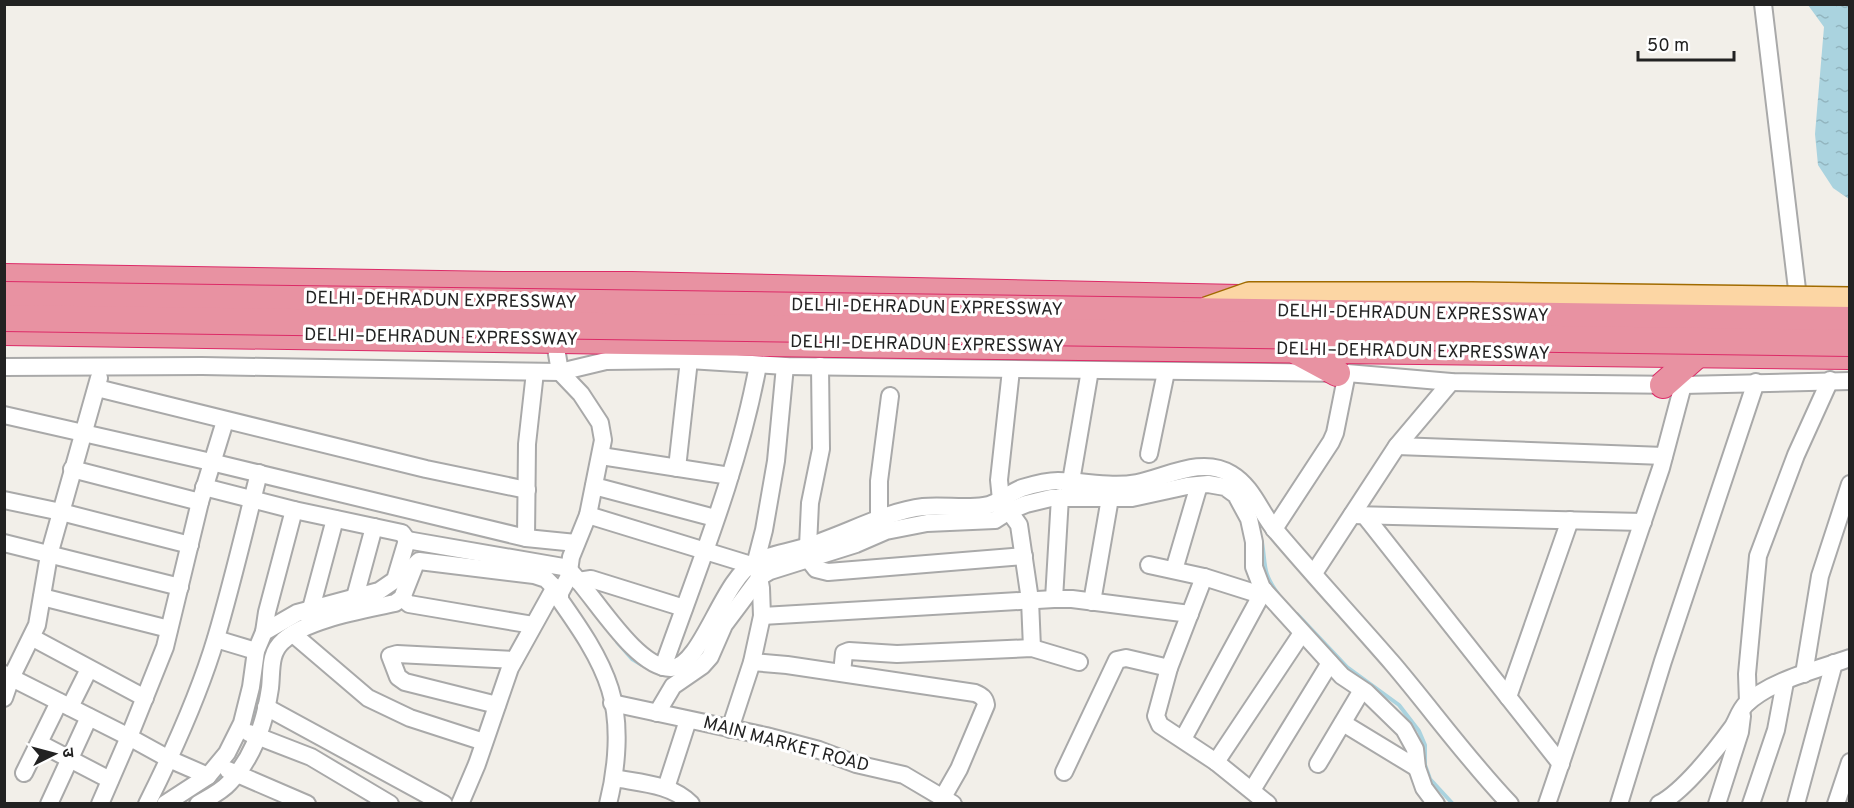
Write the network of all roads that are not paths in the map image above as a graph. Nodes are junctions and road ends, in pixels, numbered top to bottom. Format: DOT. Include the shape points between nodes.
graph roads {
  1 [pos="1763,4"];
  2 [pos="4,277"];
  3 [pos="546,285"];
  4 [pos="4,295"];
  5 [pos="1251,298"];
  6 [pos="1850,298"];
  7 [pos="1799,306"];
  8 [pos="1850,307"];
  9 [pos="1197,311"];
  10 [pos="4,318"];
  11 [pos="1850,320"];
  12 [pos="4,332"];
  13 [pos="555,339"];
  14 [pos="1850,343"];
  15 [pos="1250,350"];
  16 [pos="1294,350"];
  17 [pos="1697,354"];
  18 [pos="1850,356"];
  19 [pos="689,360"];
  20 [pos="758,365"];
  21 [pos="785,366"];
  22 [pos="820,366"];
  23 [pos="4,367"];
  24 [pos="100,368"];
  25 [pos="1011,370"];
  26 [pos="1090,370"];
  27 [pos="535,372"];
  28 [pos="560,372"];
  29 [pos="1166,372"];
  30 [pos="1342,373"];
  31 [pos="1830,381"];
  32 [pos="1850,381"];
  33 [pos="1451,382"];
  34 [pos="1756,382"];
  35 [pos="1673,385"];
  36 [pos="97,388"];
  37 [pos="890,396"];
  38 [pos="4,415"];
  39 [pos="225,421"];
  40 [pos="82,432"];
  41 [pos="1397,446"];
  42 [pos="1149,454"];
  43 [pos="601,456"];
  44 [pos="1664,456"];
  45 [pos="211,462"];
  46 [pos="678,468"];
  47 [pos="72,469"];
  48 [pos="259,473"];
  49 [pos="730,476"];
  50 [pos="1850,484"];
  51 [pos="1199,485"];
  52 [pos="594,486"];
  53 [pos="527,490"];
  54 [pos="1067,491"];
  55 [pos="202,495"];
  56 [pos="1110,498"];
  57 [pos="252,499"];
  58 [pos="4,500"];
  59 [pos="1005,506"];
  60 [pos="294,510"];
  61 [pos="61,512"];
  62 [pos="588,515"];
  63 [pos="1359,515"];
  64 [pos="715,518"];
  65 [pos="335,519"];
  66 [pos="879,519"];
  67 [pos="1570,520"];
  68 [pos="1643,522"];
  69 [pos="374,527"];
  70 [pos="1274,528"];
  71 [pos="526,538"];
  72 [pos="407,540"];
  73 [pos="4,543"];
  74 [pos="576,543"];
  75 [pos="190,545"];
  76 [pos="704,550"];
  77 [pos="808,553"];
  78 [pos="49,555"];
  79 [pos="1024,556"];
  80 [pos="1149,565"];
  81 [pos="757,569"];
  82 [pos="1174,570"];
  83 [pos="1314,573"];
  84 [pos="1204,577"];
  85 [pos="566,581"];
  86 [pos="180,587"];
  87 [pos="1262,593"];
  88 [pos="42,597"];
  89 [pos="355,597"];
  90 [pos="402,598"];
  91 [pos="1054,599"];
  92 [pos="1030,600"];
  93 [pos="1092,602"];
  94 [pos="684,608"];
  95 [pos="1190,614"];
  96 [pos="762,616"];
  97 [pos="310,618"];
  98 [pos="533,625"];
  99 [pos="169,629"];
  100 [pos="264,632"];
  101 [pos="1302,633"];
  102 [pos="293,634"];
  103 [pos="33,638"];
  104 [pos="216,639"];
  105 [pos="1032,648"];
  106 [pos="256,651"];
  107 [pos="514,660"];
  108 [pos="1842,660"];
  109 [pos="752,662"];
  110 [pos="1079,662"];
  111 [pos="1330,663"];
  112 [pos="663,667"];
  113 [pos="1169,668"];
  114 [pos="89,669"];
  115 [pos="1804,671"];
  116 [pos="842,673"];
  117 [pos="8,676"];
  118 [pos="1785,682"];
  119 [pos="1362,690"];
  120 [pos="4,698"];
  121 [pos="145,698"];
  122 [pos="1508,698"];
  123 [pos="1747,700"];
  124 [pos="612,703"];
  125 [pos="65,704"];
  126 [pos="497,705"];
  127 [pos="266,707"];
  128 [pos="657,713"];
  129 [pos="89,717"];
  130 [pos="688,720"];
  131 [pos="1343,723"];
  132 [pos="730,729"];
  133 [pos="249,733"];
  134 [pos="129,737"];
  135 [pos="1183,739"];
  136 [pos="484,742"];
  137 [pos="39,743"];
  138 [pos="70,759"];
  139 [pos="169,759"];
  140 [pos="1216,762"];
  141 [pos="1850,762"];
  142 [pos="1561,764"];
  143 [pos="1318,765"];
  144 [pos="1417,768"];
  145 [pos="223,771"];
  146 [pos="1064,772"];
  147 [pos="24,773"];
  148 [pos="614,778"];
  149 [pos="110,780"];
  150 [pos="666,788"];
  151 [pos="1252,790"];
  152 [pos="948,800"];
  153 [pos="1432,801"];
  154 [pos="1619,803"];
  155 [pos="49,804"];
  156 [pos="100,804"];
  157 [pos="147,804"];
  158 [pos="165,804"];
  159 [pos="198,804"];
  160 [pos="307,804"];
  161 [pos="390,804"];
  162 [pos="444,804"];
  163 [pos="460,804"];
  164 [pos="608,804"];
  165 [pos="691,804"];
  166 [pos="1268,804"];
  167 [pos="1510,804"];
  168 [pos="1547,804"];
  169 [pos="1612,804"];
  170 [pos="1659,804"];
  171 [pos="1717,804"];
  172 [pos="1751,804"];
  173 [pos="1796,804"];
  174 [pos="1836,804"];
  1 -- 7 [label="street"];
  2 -- 3 [label="highway"];
  3 -- 5 [label="highway"];
  3 -- 13 [label="street"];
  4 -- 9 [label="highway, DELHI-DEHRADUN EXPRESSWAY, bridge"];
  5 -- 7 [label="highway"];
  5 -- 15 [label="highway"];
  6 -- 9 [label="main road, bridge" via="1249,293"];
  7 -- 8 [label="highway"];
  9 -- 11 [label="highway, DELHI-DEHRADUN EXPRESSWAY, bridge"];
  10 -- 14 [label="highway, DELHI-DEHRADUN EXPRESSWAY, bridge"];
  12 -- 13 [label="highway, DELHI–DEHRADUN EXPRESSWAY"];
  13 -- 15 [label="highway, DELHI–DEHRADUN EXPRESSWAY"];
  13 -- 28 [label="street"];
  15 -- 16 [label="highway, DELHI–DEHRADUN EXPRESSWAY"];
  16 -- 17 [label="highway, DELHI–DEHRADUN EXPRESSWAY"];
  16 -- 30 [label="highway"];
  17 -- 18 [label="highway, DELHI–DEHRADUN EXPRESSWAY"];
  17 -- 35 [label="highway"];
  19 -- 20 [label="street"];
  19 -- 28 [label="street" via="606,361"];
  19 -- 46 [label="street"];
  20 -- 21 [label="street"];
  20 -- 49 [label="street" via="750,410"];
  21 -- 22 [label="street"];
  21 -- 81 [label="street" via="776,462"];
  22 -- 25 [label="street"];
  22 -- 77 [label="street" via="821,449 810,503"];
  23 -- 24 [label="street"];
  24 -- 27 [label="street"];
  24 -- 36 [label="street"];
  25 -- 26 [label="street"];
  25 -- 59 [label="street" via="999,480"];
  26 -- 29 [label="street"];
  26 -- 54 [label="street"];
  27 -- 28 [label="street"];
  27 -- 53 [label="street" via="527,444"];
  28 -- 43 [label="street" via="600,423"];
  29 -- 30 [label="street"];
  29 -- 42 [label="street"];
  30 -- 33 [label="street"];
  30 -- 70 [label="street" via="1335,433"];
  31 -- 32 [label="street"];
  31 -- 34 [label="street"];
  31 -- 123 [label="street" via="1796,455 1758,556"];
  33 -- 35 [label="street"];
  33 -- 41 [label="street"];
  34 -- 35 [label="street"];
  34 -- 154 [label="street"];
  35 -- 44 [label="street"];
  36 -- 39 [label="street"];
  36 -- 40 [label="street"];
  37 -- 66 [label="street" via="879,481"];
  38 -- 40 [label="street"];
  39 -- 45 [label="street"];
  39 -- 53 [label="street"];
  40 -- 45 [label="street"];
  40 -- 47 [label="street"];
  41 -- 44 [label="street"];
  41 -- 63 [label="street"];
  43 -- 46 [label="street"];
  43 -- 52 [label="street"];
  44 -- 68 [label="street"];
  45 -- 48 [label="street"];
  45 -- 55 [label="street"];
  46 -- 49 [label="street"];
  47 -- 55 [label="street"];
  47 -- 61 [label="street"];
  48 -- 57 [label="street"];
  48 -- 71 [label="street"];
  49 -- 64 [label="street"];
  50 -- 115 [label="street" via="1820,576"];
  51 -- 56 [label="street" via="1132,498"];
  51 -- 82 [label="street"];
  51 -- 87 [label="street" via="1225,487 1243,506 1249,519 1254,567"];
  52 -- 62 [label="street"];
  52 -- 64 [label="street"];
  53 -- 71 [label="street"];
  54 -- 56 [label="street"];
  54 -- 59 [label="street" via="1053,482 1022,489"];
  54 -- 70 [label="street" via="1138,483 1207,467 1229,472 1246,486"];
  54 -- 91 [label="street"];
  55 -- 57 [label="street"];
  55 -- 75 [label="street"];
  56 -- 93 [label="street"];
  57 -- 60 [label="street"];
  57 -- 104 [label="street"];
  58 -- 61 [label="street"];
  59 -- 66 [label="street" via="921,507"];
  59 -- 77 [label="street" via="998,519 990,521 927,523 886,531 856,544"];
  59 -- 79 [label="street" via="1018,525"];
  60 -- 65 [label="street"];
  60 -- 100 [label="street"];
  61 -- 75 [label="street"];
  61 -- 78 [label="street"];
  62 -- 74 [label="street"];
  62 -- 76 [label="street"];
  63 -- 67 [label="street"];
  63 -- 83 [label="street"];
  63 -- 122 [label="street"];
  64 -- 76 [label="street"];
  65 -- 69 [label="street"];
  65 -- 97 [label="street"];
  66 -- 77 [label="street"];
  67 -- 68 [label="street"];
  67 -- 122 [label="street"];
  68 -- 142 [label="street"];
  69 -- 72 [label="street" via="402,533"];
  69 -- 89 [label="street"];
  70 -- 83 [label="street"];
  71 -- 74 [label="street"];
  72 -- 85 [label="street"];
  72 -- 89 [label="street" via="395,580 379,591"];
  73 -- 78 [label="street"];
  74 -- 85 [label="street"];
  75 -- 86 [label="street"];
  76 -- 81 [label="street"];
  76 -- 94 [label="street"];
  77 -- 79 [label="street" via="816,569 828,572"];
  77 -- 81 [label="street"];
  78 -- 86 [label="street"];
  78 -- 88 [label="street"];
  79 -- 92 [label="street"];
  80 -- 82 [label="street"];
  81 -- 96 [label="street"];
  81 -- 112 [label="street" via="742,572 689,660 675,668"];
  81 -- 128 [label="street" via="710,657 698,670 672,686"];
  82 -- 84 [label="street"];
  83 -- 167 [label="street"];
  84 -- 87 [label="street"];
  84 -- 95 [label="street"];
  85 -- 90 [label="street" via="419,561"];
  85 -- 94 [label="street" via="591,579"];
  85 -- 98 [label="street"];
  85 -- 112 [label="street" via="633,650"];
  85 -- 124 [label="street" via="560,600 602,670"];
  86 -- 99 [label="street"];
  87 -- 101 [label="street"];
  87 -- 135 [label="street"];
  88 -- 99 [label="street"];
  88 -- 103 [label="street"];
  89 -- 97 [label="street"];
  90 -- 97 [label="street" via="338,616"];
  90 -- 98 [label="street" via="409,604"];
  91 -- 92 [label="street"];
  91 -- 93 [label="street"];
  92 -- 96 [label="street"];
  92 -- 105 [label="street"];
  93 -- 95 [label="street"];
  94 -- 112 [label="street"];
  95 -- 113 [label="street"];
  96 -- 109 [label="street"];
  97 -- 100 [label="street" via="297,613"];
  97 -- 102 [label="street"];
  98 -- 107 [label="street"];
  99 -- 121 [label="street"];
  100 -- 106 [label="street"];
  101 -- 111 [label="street"];
  101 -- 140 [label="street"];
  102 -- 127 [label="street" via="272,655"];
  102 -- 136 [label="street" via="368,698 410,718"];
  103 -- 114 [label="street"];
  103 -- 117 [label="street"];
  104 -- 106 [label="street"];
  104 -- 139 [label="street"];
  105 -- 110 [label="street"];
  105 -- 116 [label="street" via="897,654 849,651 844,653"];
  106 -- 133 [label="street"];
  107 -- 126 [label="street"];
  107 -- 126 [label="street" via="390,656 398,677 405,682"];
  108 -- 115 [label="street"];
  108 -- 173 [label="street"];
  109 -- 116 [label="street"];
  109 -- 132 [label="street"];
  111 -- 119 [label="street"];
  111 -- 151 [label="street"];
  113 -- 135 [label="street" via="1156,716 1160,725"];
  113 -- 146 [label="street" via="1126,658 1117,660"];
  114 -- 121 [label="street"];
  114 -- 125 [label="street"];
  115 -- 118 [label="street"];
  116 -- 152 [label="street" via="975,693 985,700"];
  117 -- 120 [label="street"];
  117 -- 125 [label="street"];
  118 -- 123 [label="street"];
  118 -- 172 [label="street" via="1776,730"];
  119 -- 131 [label="street"];
  119 -- 144 [label="street" via="1404,729 1415,749"];
  121 -- 134 [label="street"];
  122 -- 142 [label="street"];
  123 -- 170 [label="street" via="1733,727 1693,775"];
  123 -- 171 [label="street"];
  124 -- 128 [label="street, MAIN MARKET ROAD"];
  124 -- 148 [label="street" via="616,727"];
  125 -- 129 [label="street"];
  125 -- 137 [label="street"];
  126 -- 136 [label="street"];
  127 -- 133 [label="street"];
  127 -- 162 [label="street"];
  128 -- 130 [label="street, MAIN MARKET ROAD"];
  129 -- 134 [label="street"];
  129 -- 138 [label="street"];
  130 -- 132 [label="street, MAIN MARKET ROAD"];
  130 -- 150 [label="street"];
  131 -- 143 [label="street"];
  131 -- 144 [label="street"];
  132 -- 152 [label="street, MAIN MARKET ROAD" via="904,775"];
  133 -- 145 [label="street" via="227,753"];
  133 -- 161 [label="street" via="311,757"];
  134 -- 139 [label="street"];
  134 -- 149 [label="street"];
  135 -- 140 [label="street"];
  136 -- 163 [label="street"];
  137 -- 138 [label="street"];
  137 -- 147 [label="street"];
  138 -- 149 [label="street"];
  138 -- 155 [label="street"];
  139 -- 145 [label="street"];
  139 -- 157 [label="street"];
  140 -- 151 [label="street"];
  141 -- 174 [label="street"];
  142 -- 168 [label="street"];
  144 -- 153 [label="street"];
  145 -- 158 [label="street"];
  145 -- 159 [label="street" via="226,786"];
  145 -- 160 [label="street"];
  148 -- 150 [label="street"];
  148 -- 164 [label="street"];
  149 -- 156 [label="street"];
  150 -- 165 [label="street"];
  151 -- 166 [label="street"];
  154 -- 169 [label="street"];
}
